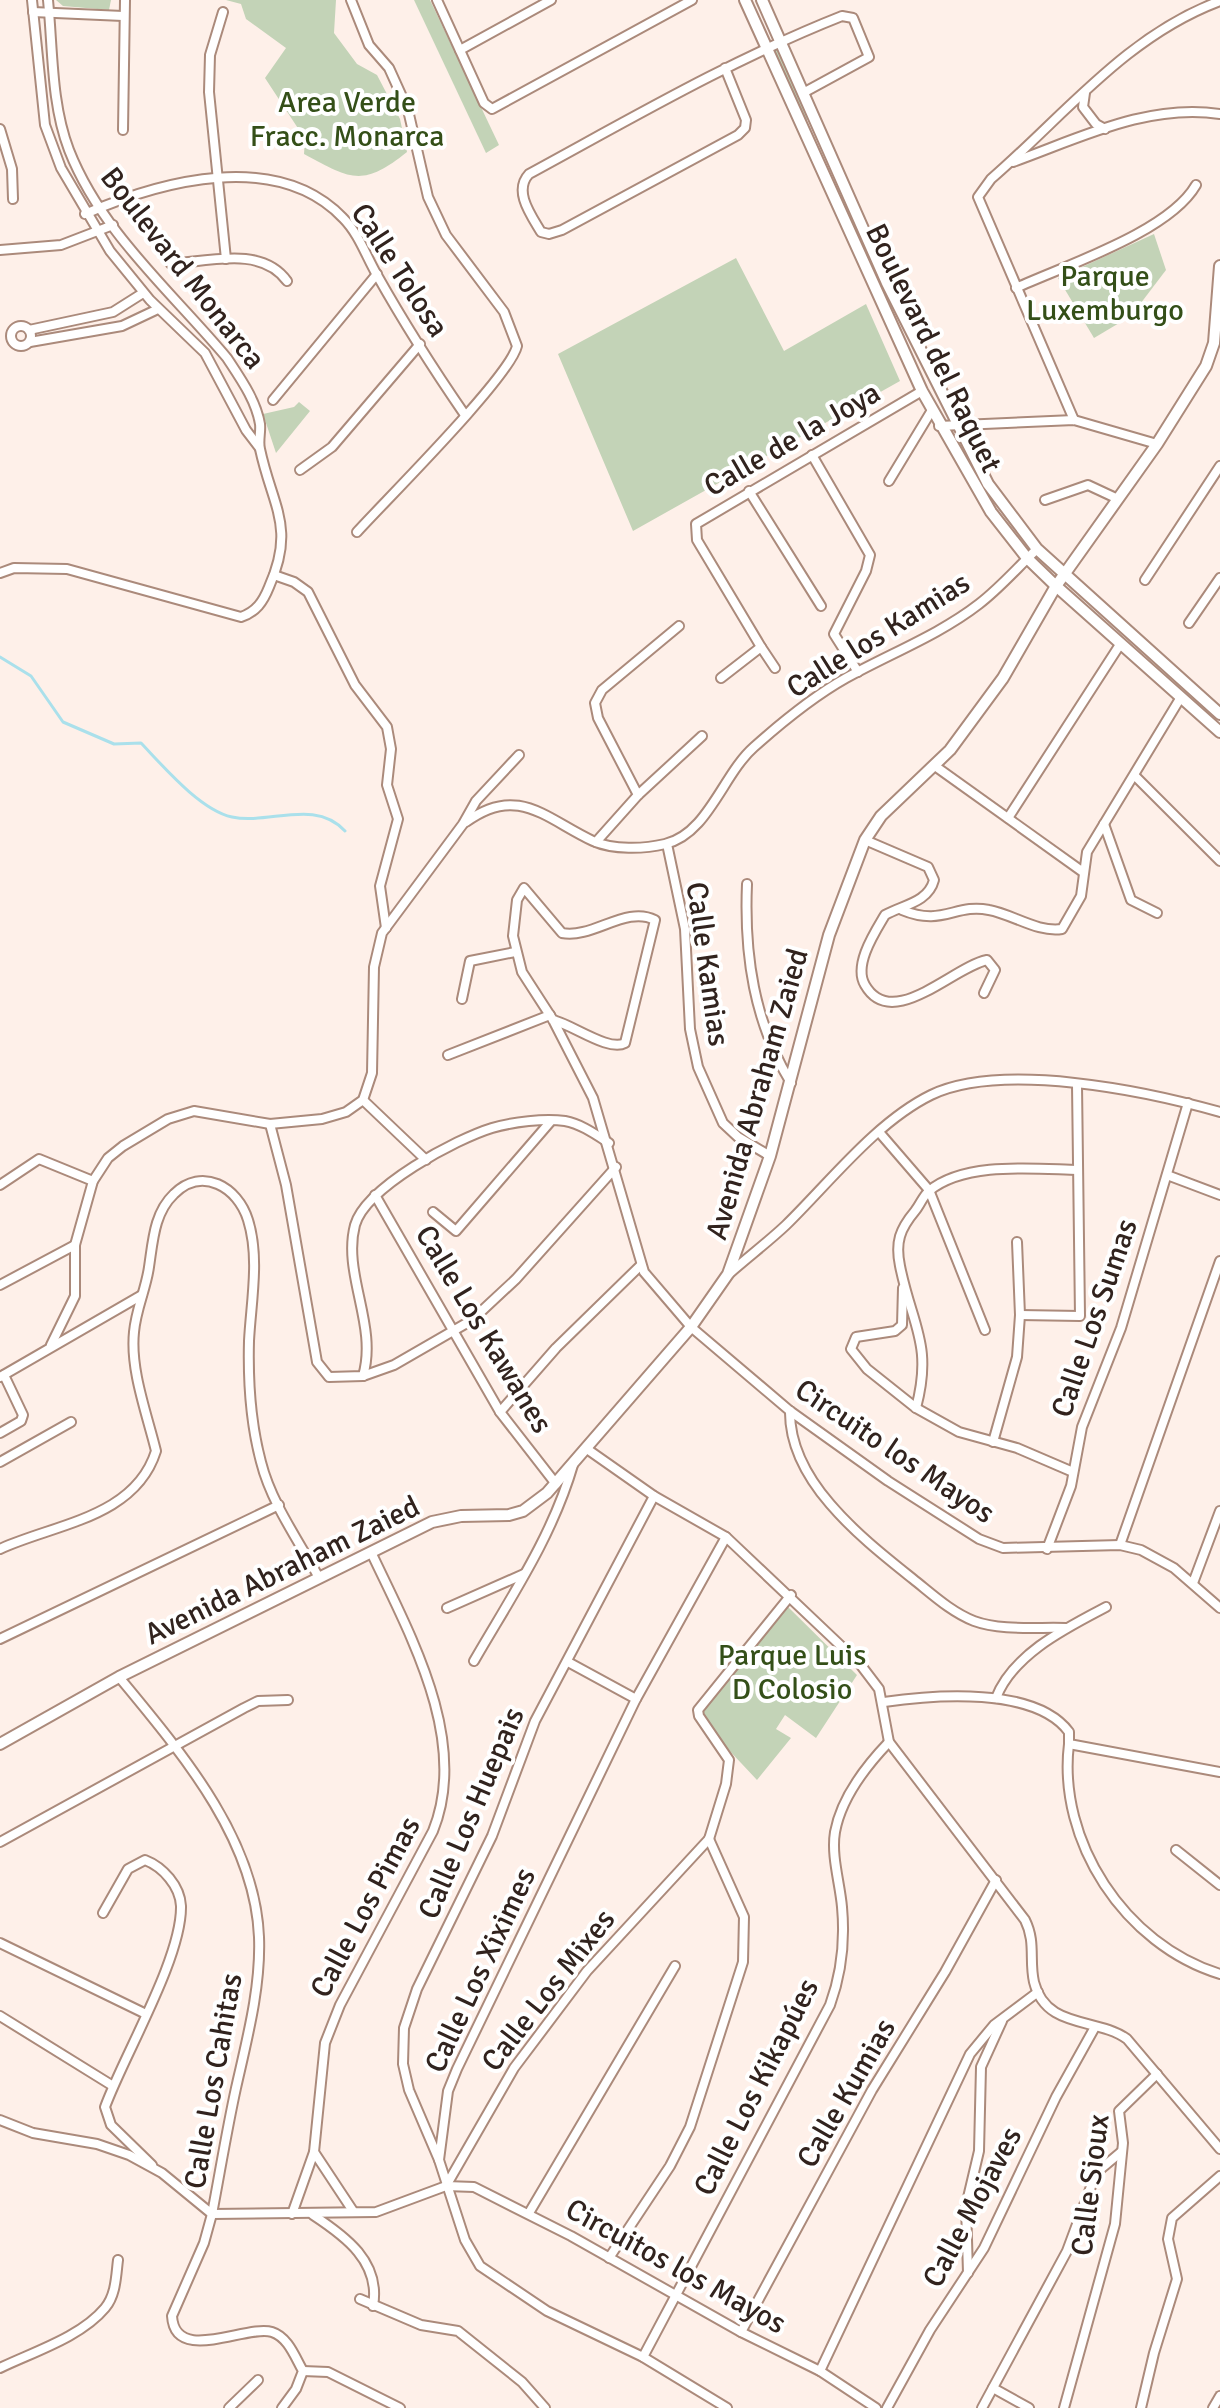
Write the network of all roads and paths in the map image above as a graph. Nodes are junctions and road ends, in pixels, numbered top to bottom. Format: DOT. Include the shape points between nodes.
graph roads {
  1 [pos="32,0"];
  2 [pos="48,0"];
  3 [pos="125,0"];
  4 [pos="351,0"];
  5 [pos="437,0"];
  6 [pos="551,0"];
  7 [pos="692,0"];
  8 [pos="745,0"];
  9 [pos="762,0"];
  10 [pos="1220,1"];
  11 [pos="33,12"];
  12 [pos="223,12"];
  13 [pos="49,14"];
  14 [pos="123,16"];
  15 [pos="781,40"];
  16 [pos="766,46"];
  17 [pos="460,50"];
  18 [pos="725,68"];
  19 [pos="1086,91"];
  20 [pos="803,93"];
  21 [pos="1220,114"];
  22 [pos="1105,129"];
  23 [pos="0,130"];
  24 [pos="123,130"];
  25 [pos="1008,164"];
  26 [pos="220,180"];
  27 [pos="1196,185"];
  28 [pos="13,199"];
  29 [pos="102,207"];
  30 [pos="85,214"];
  31 [pos="113,225"];
  32 [pos="97,233"];
  33 [pos="0,250"];
  34 [pos="226,259"];
  35 [pos="171,264"];
  36 [pos="1220,266"];
  37 [pos="377,274"];
  38 [pos="287,281"];
  39 [pos="1016,288"];
  40 [pos="143,293"];
  41 [pos="158,309"];
  42 [pos="29,330"];
  43 [pos="30,342"];
  44 [pos="420,344"];
  45 [pos="922,391"];
  46 [pos="273,400"];
  47 [pos="932,410"];
  48 [pos="465,415"];
  49 [pos="1074,420"];
  50 [pos="955,423"];
  51 [pos="939,426"];
  52 [pos="1157,444"];
  53 [pos="259,447"];
  54 [pos="812,455"];
  55 [pos="1220,466"];
  56 [pos="300,470"];
  57 [pos="889,481"];
  58 [pos="749,491"];
  59 [pos="1118,499"];
  60 [pos="1045,500"];
  61 [pos="357,532"];
  62 [pos="1037,549"];
  63 [pos="1027,558"];
  64 [pos="0,573"];
  65 [pos="274,575"];
  66 [pos="1064,576"];
  67 [pos="1220,578"];
  68 [pos="1145,580"];
  69 [pos="1056,586"];
  70 [pos="821,606"];
  71 [pos="1189,623"];
  72 [pos="679,626"];
  73 [pos="1121,643"];
  74 [pos="761,647"];
  75 [pos="775,668"];
  76 [pos="858,672"];
  77 [pos="721,678"];
  78 [pos="1181,697"];
  79 [pos="1220,714"];
  80 [pos="1220,732"];
  81 [pos="702,736"];
  82 [pos="519,755"];
  83 [pos="935,766"];
  84 [pos="1135,776"];
  85 [pos="638,795"];
  86 [pos="1008,818"];
  87 [pos="463,824"];
  88 [pos="1104,824"];
  89 [pos="865,840"];
  90 [pos="596,842"];
  91 [pos="667,844"];
  92 [pos="1220,861"];
  93 [pos="1083,872"];
  94 [pos="747,884"];
  95 [pos="902,910"];
  96 [pos="1157,913"];
  97 [pos="386,928"];
  98 [pos="515,952"];
  99 [pos="984,993"];
  100 [pos="462,999"];
  101 [pos="551,1017"];
  102 [pos="448,1055"];
  103 [pos="791,1084"];
  104 [pos="1077,1085"];
  105 [pos="363,1100"];
  106 [pos="1188,1103"];
  107 [pos="1220,1112"];
  108 [pos="552,1121"];
  109 [pos="270,1124"];
  110 [pos="879,1132"];
  111 [pos="609,1144"];
  112 [pos="770,1156"];
  113 [pos="426,1160"];
  114 [pos="616,1167"];
  115 [pos="1078,1170"];
  116 [pos="1167,1175"];
  117 [pos="93,1181"];
  118 [pos="0,1185"];
  119 [pos="929,1190"];
  120 [pos="375,1195"];
  121 [pos="1220,1195"];
  122 [pos="433,1212"];
  123 [pos="1017,1242"];
  124 [pos="75,1245"];
  125 [pos="1220,1261"];
  126 [pos="641,1265"];
  127 [pos="728,1274"];
  128 [pos="902,1275"];
  129 [pos="0,1285"];
  130 [pos="142,1295"];
  131 [pos="1020,1315"];
  132 [pos="691,1327"];
  133 [pos="985,1330"];
  134 [pos="452,1333"];
  135 [pos="51,1345"];
  136 [pos="2,1376"];
  137 [pos="363,1376"];
  138 [pos="916,1408"];
  139 [pos="790,1411"];
  140 [pos="500,1412"];
  141 [pos="71,1422"];
  142 [pos="0,1433"];
  143 [pos="993,1442"];
  144 [pos="587,1449"];
  145 [pos="0,1461"];
  146 [pos="573,1465"];
  147 [pos="1073,1472"];
  148 [pos="556,1484"];
  149 [pos="654,1496"];
  150 [pos="279,1505"];
  151 [pos="1220,1511"];
  152 [pos="726,1537"];
  153 [pos="1120,1545"];
  154 [pos="0,1549"];
  155 [pos="1047,1549"];
  156 [pos="371,1552"];
  157 [pos="525,1573"];
  158 [pos="318,1576"];
  159 [pos="1193,1583"];
  160 [pos="791,1595"];
  161 [pos="1106,1607"];
  162 [pos="447,1608"];
  163 [pos="1220,1608"];
  164 [pos="1066,1628"];
  165 [pos="0,1639"];
  166 [pos="474,1661"];
  167 [pos="568,1662"];
  168 [pos="119,1677"];
  169 [pos="996,1698"];
  170 [pos="636,1699"];
  171 [pos="288,1700"];
  172 [pos="884,1702"];
  173 [pos="889,1742"];
  174 [pos="0,1744"];
  175 [pos="1069,1744"];
  176 [pos="174,1745"];
  177 [pos="1220,1772"];
  178 [pos="709,1839"];
  179 [pos="0,1842"];
  180 [pos="1176,1850"];
  181 [pos="996,1880"];
  182 [pos="1220,1885"];
  183 [pos="103,1913"];
  184 [pos="0,1943"];
  185 [pos="675,1966"];
  186 [pos="1220,1974"];
  187 [pos="1038,1992"];
  188 [pos="146,2014"];
  189 [pos="0,2016"];
  190 [pos="1003,2018"];
  191 [pos="1095,2027"];
  192 [pos="1157,2074"];
  193 [pos="113,2086"];
  194 [pos="0,2120"];
  195 [pos="1220,2149"];
  196 [pos="314,2152"];
  197 [pos="1121,2152"];
  198 [pos="439,2160"];
  199 [pos="162,2173"];
  200 [pos="1220,2176"];
  201 [pos="446,2186"];
  202 [pos="353,2211"];
  203 [pos="529,2213"];
  204 [pos="212,2214"];
  205 [pos="292,2214"];
  206 [pos="312,2215"];
  207 [pos="609,2258"];
  208 [pos="118,2260"];
  209 [pos="968,2274"];
  210 [pos="675,2296"];
  211 [pos="360,2299"];
  212 [pos="373,2306"];
  213 [pos="741,2332"];
  214 [pos="643,2357"];
  215 [pos="0,2368"];
  216 [pos="303,2371"];
  217 [pos="820,2371"];
  218 [pos="258,2380"];
  219 [pos="993,2388"];
  220 [pos="1220,2396"];
  221 [pos="229,2408"];
  222 [pos="282,2408"];
  223 [pos="400,2408"];
  224 [pos="545,2408"];
  225 [pos="727,2408"];
  226 [pos="876,2408"];
  227 [pos="887,2408"];
  228 [pos="982,2408"];
  229 [pos="1029,2408"];
  230 [pos="1064,2408"];
  231 [pos="1141,2408"];
  232 [pos="1213,2408"];
  1 -- 11 [label="street, Boulevard Monarca"];
  2 -- 13 [label="street, Boulevard Monarca"];
  3 -- 14 [label="street"];
  4 -- 48 [label="street" via="369,45 389,68 408,110 428,197 446,235 504,312 517,346 512,360"];
  5 -- 17 [label="street"];
  6 -- 17 [label="street"];
  7 -- 17 [label="street" via="492,109 484,103"];
  8 -- 16 [label="street, Boulevard del Raquet"];
  9 -- 15 [label="street, Boulevard del Raquet"];
  10 -- 19 [label="street" via="1161,28"];
  11 -- 13 [label="street"];
  11 -- 30 [label="street, Boulevard Monarca" via="45,125"];
  12 -- 26 [label="street" via="210,55 209,92"];
  13 -- 14 [label="street"];
  13 -- 29 [label="street, Boulevard Monarca" via="52,67 65,134 80,173"];
  14 -- 24 [label="street"];
  15 -- 16 [label="street"];
  15 -- 20 [label="street, Boulevard del Raquet"];
  15 -- 20 [label="street" via="847,16 864,37 869,50 865,61"];
  16 -- 18 [label="street"];
  16 -- 45 [label="street, Boulevard del Raquet"];
  18 -- 18 [label="street" via="529,174 522,193 541,232 562,230 738,135 746,120"];
  19 -- 22 [label="street" via="1083,107"];
  19 -- 25 [label="street"];
  20 -- 50 [label="street, Boulevard del Raquet"];
  21 -- 22 [label="street" via="1152,114"];
  22 -- 25 [label="street"];
  23 -- 28 [label="street" via="12,169"];
  25 -- 39 [label="street" via="978,197"];
  26 -- 29 [label="street, Calle Tolosa" via="147,189"];
  26 -- 34 [label="street"];
  26 -- 37 [label="street, Calle Tolosa" via="281,180 315,194 346,221"];
  27 -- 39 [label="street" via="1179,208 1157,223"];
  29 -- 30 [label="street, Calle Tolosa"];
  29 -- 31 [label="street, Boulevard Monarca"];
  30 -- 32 [label="street, Boulevard Monarca"];
  31 -- 32 [label="street"];
  31 -- 53 [label="street, Boulevard Monarca" via="227,358 250,396 260,424"];
  32 -- 33 [label="street" via="61,245"];
  32 -- 40 [label="street, Boulevard Monarca"];
  34 -- 35 [label="street"];
  34 -- 38 [label="street" via="262,260 277,267"];
  36 -- 52 [label="street, Avenida Abraham Zaied" via="1211,353"];
  37 -- 44 [label="street, Calle Tolosa"];
  37 -- 46 [label="street"];
  39 -- 49 [label="street"];
  40 -- 41 [label="street, Boulevard Monarca"];
  40 -- 42 [label="street" via="113,312"];
  41 -- 43 [label="street" via="122,326"];
  41 -- 53 [label="street, Boulevard Monarca" via="205,353"];
  42 -- 43 [label="street"];
  42 -- 43 [label="street" via="18,327 11,337 19,347"];
  44 -- 48 [label="street, Calle Tolosa"];
  44 -- 56 [label="street" via="332,447"];
  45 -- 47 [label="street, Boulevard del Raquet"];
  45 -- 54 [label="street, Calle de la Joya"];
  47 -- 51 [label="street, Boulevard del Raquet"];
  47 -- 57 [label="street"];
  48 -- 61 [label="street"];
  49 -- 50 [label="street"];
  49 -- 52 [label="street"];
  50 -- 51 [label="street"];
  50 -- 62 [label="street, Boulevard del Raquet" via="988,484"];
  51 -- 63 [label="street, Boulevard del Raquet" via="991,512"];
  52 -- 59 [label="street, Avenida Abraham Zaied"];
  53 -- 65 [label="street" via="283,527"];
  54 -- 58 [label="street, Calle de la Joya"];
  54 -- 76 [label="street" via="870,555 834,634"];
  55 -- 68 [label="street"];
  58 -- 70 [label="street"];
  58 -- 74 [label="street, Calle de la Joya" via="699,520 695,534"];
  59 -- 60 [label="street" via="1088,485"];
  59 -- 66 [label="street, Avenida Abraham Zaied"];
  62 -- 63 [label="street, Calle los Kamias"];
  62 -- 66 [label="street, Boulevard del Raquet"];
  63 -- 69 [label="street, Boulevard del Raquet"];
  63 -- 76 [label="street, Calle los Kamias" via="947,626"];
  64 -- 65 [label="street" via="14,568 67,569 241,617 261,604"];
  65 -- 97 [label="street" via="308,592 355,685 387,727 387,785 398,819 380,886"];
  66 -- 69 [label="street, Avenida Abraham Zaied"];
  66 -- 79 [label="street, Boulevard del Raquet"];
  67 -- 71 [label="street"];
  69 -- 73 [label="street, Boulevard del Raquet"];
  69 -- 83 [label="street, Avenida Abraham Zaied" via="1003,678"];
  72 -- 85 [label="street" via="602,690 595,703"];
  73 -- 78 [label="street, Boulevard del Raquet"];
  73 -- 86 [label="street"];
  74 -- 75 [label="street"];
  74 -- 77 [label="street"];
  76 -- 91 [label="street, Calle los Kamias" via="753,747 691,831"];
  78 -- 80 [label="street, Boulevard del Raquet"];
  78 -- 84 [label="street"];
  81 -- 85 [label="street"];
  82 -- 87 [label="street" via="482,793"];
  83 -- 86 [label="street"];
  83 -- 89 [label="street, Avenida Abraham Zaied" via="881,816"];
  84 -- 88 [label="street"];
  84 -- 92 [label="street"];
  85 -- 90 [label="street"];
  86 -- 93 [label="street"];
  87 -- 90 [label="street" via="492,807 516,804"];
  87 -- 97 [label="street"];
  88 -- 93 [label="street" via="1087,852"];
  88 -- 96 [label="street" via="1131,900"];
  89 -- 95 [label="street" via="933,874 933,887"];
  89 -- 103 [label="street, Avenida Abraham Zaied" via="807,1007"];
  90 -- 91 [label="street" via="618,847"];
  91 -- 112 [label="street, Calle Kamias" via="683,920 690,1029 698,1067 723,1123"];
  93 -- 95 [label="street" via="1081,896 1062,929 977,908 930,919"];
  94 -- 103 [label="street" via="749,959 757,1008"];
  95 -- 99 [label="street" via="885,915 868,946 862,980 868,990 893,1003 908,1001 987,960 995,970"];
  97 -- 105 [label="street" via="376,951 372,1073"];
  98 -- 100 [label="street" via="470,961"];
  98 -- 101 [label="street"];
  98 -- 101 [label="street" via="514,924 522,888 530,890 562,933 579,934 633,917 656,921 625,1043 608,1046"];
  101 -- 102 [label="street"];
  101 -- 111 [label="street" via="593,1098"];
  103 -- 112 [label="street, Avenida Abraham Zaied"];
  104 -- 106 [label="street"];
  104 -- 110 [label="street" via="1035,1078 963,1085 931,1095"];
  104 -- 115 [label="street"];
  105 -- 109 [label="street" via="322,1119"];
  105 -- 113 [label="street"];
  106 -- 107 [label="street"];
  106 -- 116 [label="street, Calle Los Sumas"];
  108 -- 111 [label="street" via="579,1125"];
  108 -- 113 [label="street" via="495,1127"];
  108 -- 122 [label="street" via="456,1231"];
  109 -- 117 [label="street" via="194,1111 168,1119 108,1158"];
  109 -- 137 [label="street" via="317,1362 329,1377"];
  110 -- 119 [label="street"];
  110 -- 127 [label="street" via="784,1227"];
  111 -- 114 [label="street"];
  112 -- 127 [label="street, Avenida Abraham Zaied"];
  113 -- 120 [label="street"];
  114 -- 126 [label="street"];
  114 -- 134 [label="street" via="516,1279"];
  115 -- 119 [label="street" via="983,1171"];
  115 -- 131 [label="street" via="1080,1316"];
  116 -- 121 [label="street"];
  116 -- 147 [label="street, Calle Los Sumas" via="1121,1328 1086,1414"];
  117 -- 118 [label="street" via="39,1159"];
  117 -- 124 [label="street"];
  119 -- 128 [label="street" via="897,1240"];
  119 -- 133 [label="street"];
  120 -- 134 [label="street, Calle Los Kawanes"];
  120 -- 137 [label="street" via="357,1219 353,1239 368,1344"];
  123 -- 131 [label="street"];
  124 -- 129 [label="street"];
  124 -- 135 [label="street" via="75,1296"];
  125 -- 153 [label="street"];
  126 -- 132 [label="street, Circuito los Mayos"];
  126 -- 140 [label="street"];
  127 -- 132 [label="street, Avenida Abraham Zaied"];
  128 -- 138 [label="street" via="925,1368"];
  128 -- 138 [label="street" via="902,1325 895,1331 860,1335 851,1349 867,1369"];
  130 -- 135 [label="street"];
  130 -- 150 [label="street" via="154,1229 180,1189 205,1179 230,1192 248,1219 256,1437"];
  130 -- 154 [label="street" via="135,1360 156,1451 152,1464 130,1491 103,1510"];
  131 -- 143 [label="street" via="1015,1371"];
  132 -- 139 [label="street, Circuito los Mayos"];
  132 -- 144 [label="street, Avenida Abraham Zaied"];
  134 -- 137 [label="street"];
  134 -- 140 [label="street, Calle Los Kawanes"];
  135 -- 136 [label="street"];
  136 -- 142 [label="street" via="23,1415"];
  138 -- 143 [label="street" via="959,1432"];
  139 -- 155 [label="street, Circuito los Mayos" via="979,1539 1003,1548"];
  139 -- 164 [label="street" via="794,1443 829,1501 855,1531 943,1603 991,1625"];
  140 -- 148 [label="street, Calle Los Kawanes"];
  141 -- 145 [label="street"];
  143 -- 147 [label="street"];
  144 -- 146 [label="street, Avenida Abraham Zaied"];
  144 -- 149 [label="street"];
  146 -- 148 [label="street, Avenida Abraham Zaied"];
  146 -- 157 [label="street" via="562,1504"];
  147 -- 155 [label="street, Calle Los Sumas"];
  148 -- 156 [label="street, Avenida Abraham Zaied" via="523,1511 496,1518 445,1518"];
  149 -- 152 [label="street"];
  149 -- 167 [label="street, Calle Los Huepais"];
  150 -- 158 [label="street"];
  150 -- 165 [label="street"];
  151 -- 159 [label="street"];
  152 -- 160 [label="street"];
  152 -- 170 [label="street, Calle Los Xiximes"];
  153 -- 155 [label="street, Circuito los Mayos"];
  153 -- 159 [label="street, Circuito los Mayos" via="1159,1558"];
  156 -- 158 [label="street, Avenida Abraham Zaied"];
  156 -- 196 [label="street, Calle Los Pimas" via="431,1698 445,1787 433,1831 331,2024"];
  157 -- 162 [label="street"];
  157 -- 166 [label="street"];
  158 -- 168 [label="street, Avenida Abraham Zaied"];
  159 -- 163 [label="street, Circuito los Mayos"];
  160 -- 172 [label="street" via="860,1664"];
  160 -- 178 [label="street" via="697,1712 729,1760"];
  161 -- 164 [label="street"];
  164 -- 169 [label="street" via="1009,1673"];
  167 -- 170 [label="street"];
  167 -- 198 [label="street, Calle Los Huepais" via="526,1741 492,1836 417,1989 404,2028 409,2090"];
  168 -- 174 [label="street, Avenida Abraham Zaied"];
  168 -- 176 [label="street, Calle Los Cahitas"];
  169 -- 172 [label="street" via="949,1694"];
  169 -- 175 [label="street" via="1058,1720 1069,1732"];
  170 -- 198 [label="street, Calle Los Xiximes" via="457,2069 448,2091"];
  171 -- 176 [label="street" via="258,1701"];
  172 -- 173 [label="street"];
  173 -- 181 [label="street"];
  173 -- 210 [label="street, Calle Los Kikapúes" via="863,1772 835,1833 842,1950 830,2005"];
  175 -- 177 [label="street"];
  175 -- 186 [label="street" via="1071,1814 1108,1890 1145,1930"];
  176 -- 179 [label="street"];
  176 -- 204 [label="street, Calle Los Cahitas" via="234,1844 259,1933 258,1978"];
  178 -- 201 [label="street, Calle Los Mixes" via="581,1979 514,2068"];
  178 -- 207 [label="street" via="744,1917 743,1962 690,2127"];
  180 -- 182 [label="street"];
  181 -- 187 [label="street" via="1030,1931"];
  181 -- 213 [label="street, Calle Kumias" via="872,2090"];
  183 -- 188 [label="street" via="119,1882 139,1861 150,1862 176,1887 180,1917"];
  184 -- 188 [label="street"];
  185 -- 203 [label="street"];
  187 -- 190 [label="street"];
  187 -- 191 [label="street" via="1060,2016"];
  188 -- 193 [label="street"];
  189 -- 193 [label="street"];
  190 -- 209 [label="street" via="981,2067 979,2151 966,2206"];
  190 -- 217 [label="street" via="980,2039 963,2067"];
  191 -- 192 [label="street" via="1127,2039"];
  191 -- 209 [label="street, Calle Mojaves"];
  192 -- 195 [label="street"];
  192 -- 197 [label="street, Calle Sioux" via="1119,2111"];
  193 -- 199 [label="street" via="105,2107 107,2120"];
  194 -- 199 [label="street" via="33,2133 114,2149"];
  196 -- 202 [label="street"];
  196 -- 205 [label="street, Calle Los Pimas"];
  197 -- 219 [label="street" via="1096,2173 1067,2251"];
  197 -- 230 [label="street, Calle Sioux" via="1110,2250"];
  198 -- 201 [label="street, Calle Los Xiximes"];
  199 -- 204 [label="street"];
  200 -- 231 [label="street" via="1172,2218 1168,2239 1177,2279"];
  201 -- 202 [label="street" via="387,2209"];
  201 -- 203 [label="street, Circuitos los Mayos" via="474,2187"];
  201 -- 214 [label="street, Calle Los Xiximes" via="471,2255 491,2276 579,2328"];
  202 -- 206 [label="street"];
  203 -- 207 [label="street, Circuitos los Mayos"];
  204 -- 205 [label="street"];
  204 -- 216 [label="street, Calle Los Cahitas" via="173,2324 191,2340 272,2332 287,2342"];
  205 -- 206 [label="street"];
  206 -- 212 [label="street" via="354,2246 366,2262 373,2280"];
  207 -- 210 [label="street, Circuitos los Mayos"];
  208 -- 215 [label="street" via="105,2309 82,2327"];
  209 -- 227 [label="street, Calle Mojaves"];
  210 -- 213 [label="street, Circuitos los Mayos"];
  210 -- 214 [label="street, Calle Los Kikapúes"];
  211 -- 212 [label="street"];
  212 -- 224 [label="street" via="421,2325 458,2331 522,2382"];
  213 -- 217 [label="street, Circuitos los Mayos"];
  214 -- 225 [label="street, Calle Los Xiximes"];
  216 -- 222 [label="street"];
  216 -- 223 [label="street" via="328,2372"];
  217 -- 226 [label="street, Circuitos los Mayos"];
  218 -- 221 [label="street"];
  219 -- 228 [label="street"];
  219 -- 229 [label="street"];
  220 -- 232 [label="street"];
}
